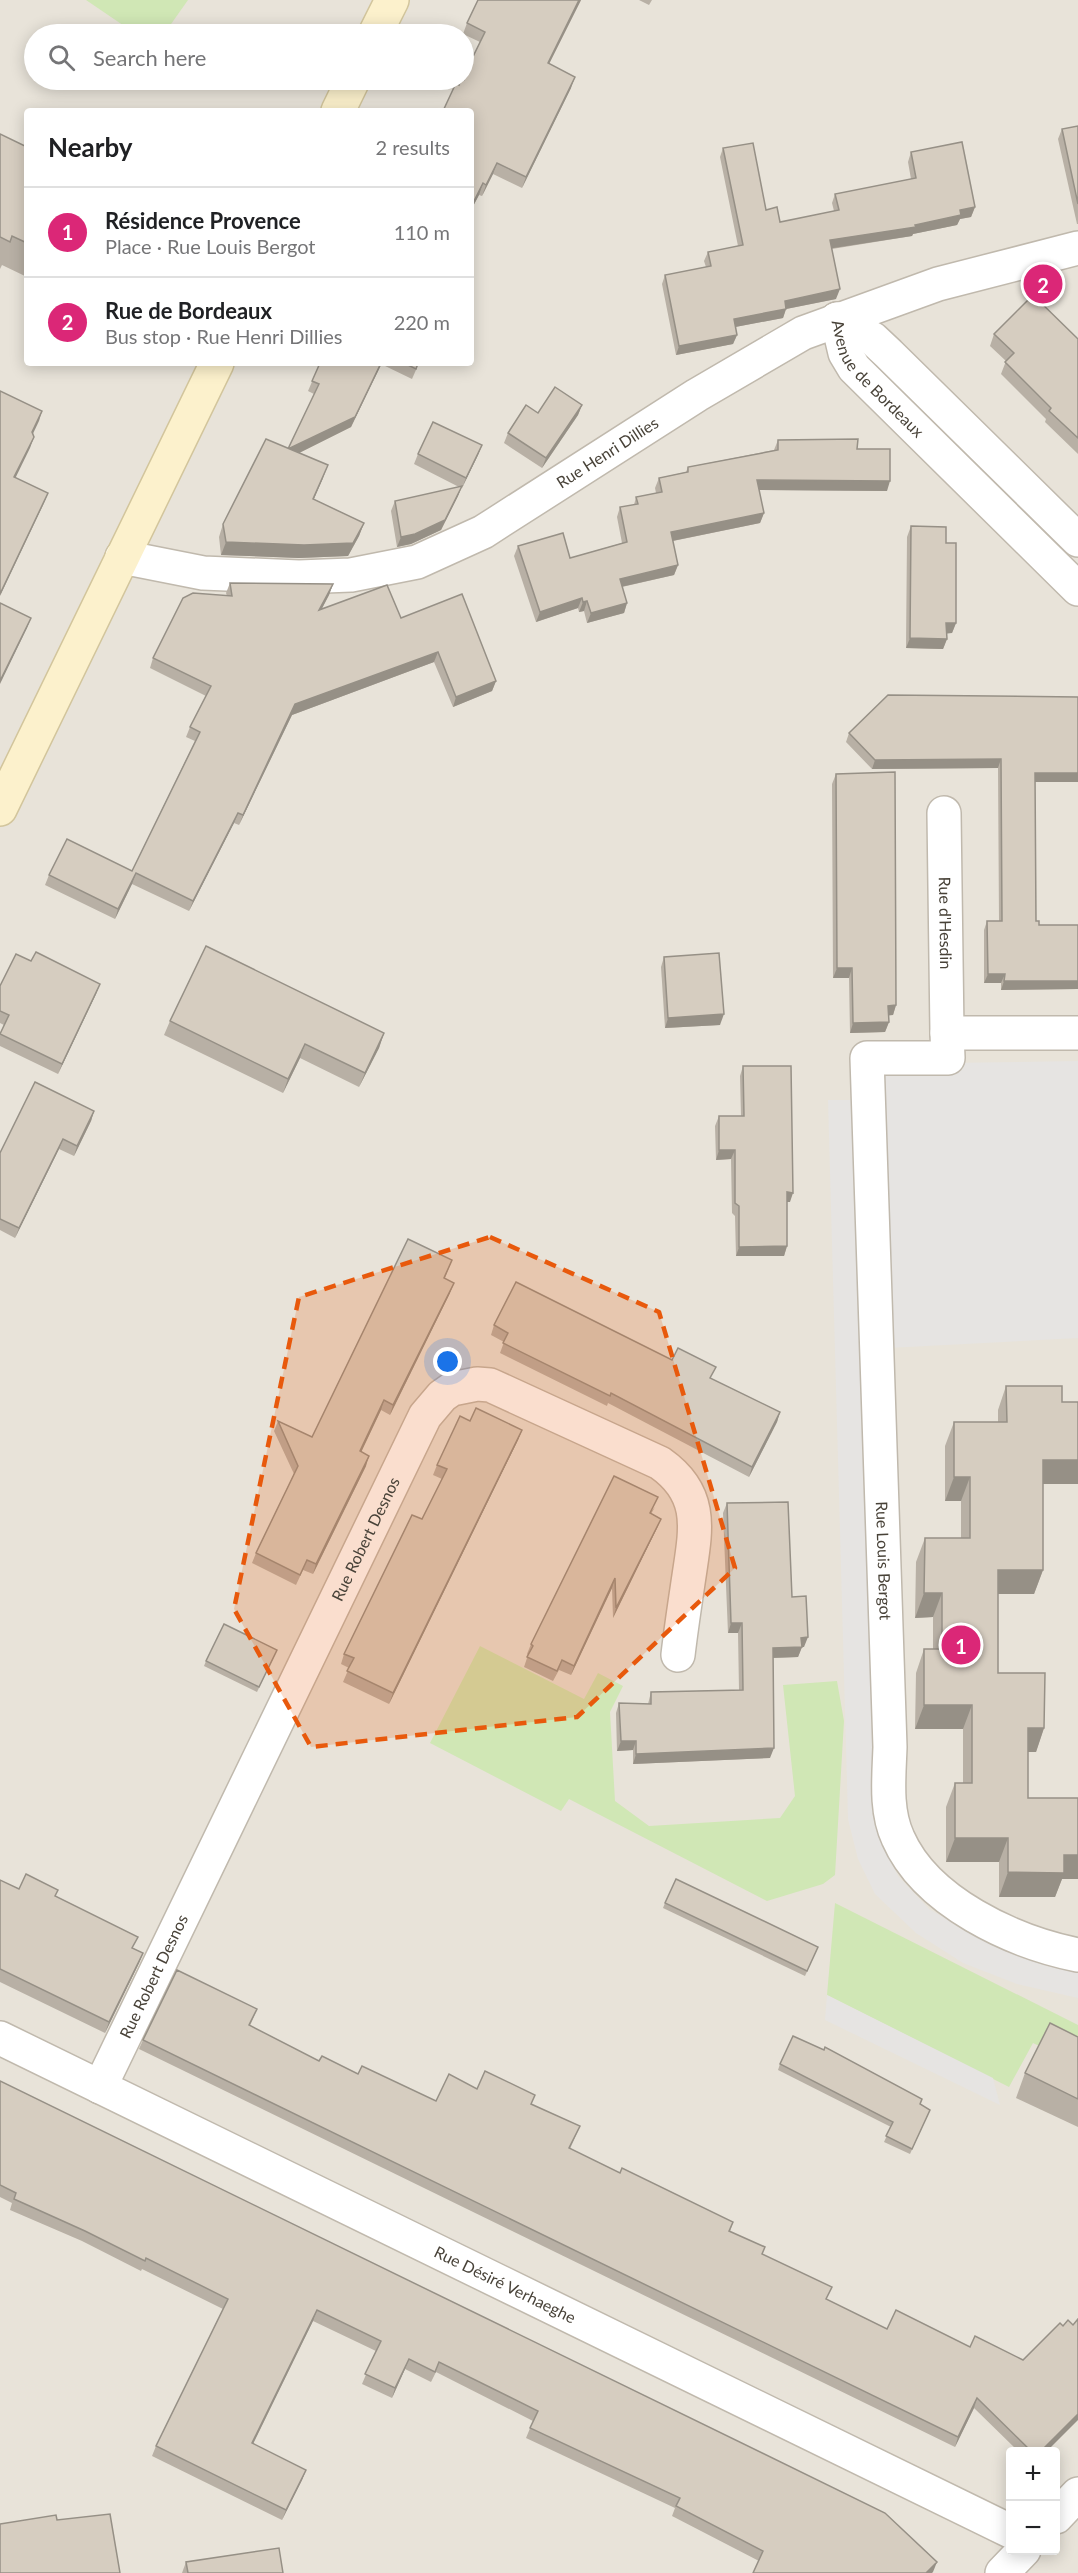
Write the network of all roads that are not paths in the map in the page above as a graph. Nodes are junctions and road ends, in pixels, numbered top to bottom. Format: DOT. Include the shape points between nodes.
graph roads {
  1 [pos="392,0"];
  2 [pos="380,24"];
  3 [pos="348,90"];
  4 [pos="339,108"];
  5 [pos="1078,248"];
  6 [pos="837,319"];
  7 [pos="216,366"];
  8 [pos="1078,540"];
  9 [pos="122,557"];
  10 [pos="1078,589"];
  11 [pos="0,809"];
  12 [pos="944,813"];
  13 [pos="947,1033"];
  14 [pos="1078,1033"];
  15 [pos="867,1058"];
  16 [pos="678,1655"];
  17 [pos="1078,1955"];
  18 [pos="0,2038"];
  19 [pos="100,2087"];
  20 [pos="1078,2494"];
  21 [pos="1060,2513"];
  22 [pos="1006,2529"];
  23 [pos="1018,2555"];
  24 [pos="1002,2573"];
  1 -- 2 [label="main road"];
  3 -- 4 [label="main road"];
  5 -- 6 [label="street, Rue Henri Dillies" via="938,284"];
  6 -- 8 [label="street, Avenue de Bordeaux" via="873,339"];
  6 -- 9 [label="street, Rue Henri Dillies" via="766,353 483,532 417,562 359,574 299,577 203,573"];
  6 -- 10 [label="street, Avenue de Bordeaux" via="844,353 854,368"];
  7 -- 9 [label="main road"];
  9 -- 11 [label="main road"];
  12 -- 13 [label="street, Rue d'Hesdin"];
  13 -- 14 [label="street"];
  13 -- 15 [label="street, Rue d'Hesdin" via="948,1058"];
  15 -- 17 [label="street, Rue Louis Bergot" via="889,1806 897,1837 912,1864 934,1888 999,1928"];
  16 -- 19 [label="street, Rue Robert Desnos" via="696,1536 692,1505 681,1481 660,1463 505,1390 477,1384 452,1389 442,1396 425,1416"];
  18 -- 19 [label="street, Rue Désiré Verhaeghe"];
  19 -- 22 [label="street, Rue Désiré Verhaeghe"];
  20 -- 21 [label="street"];
  23 -- 24 [label="street"];
}
